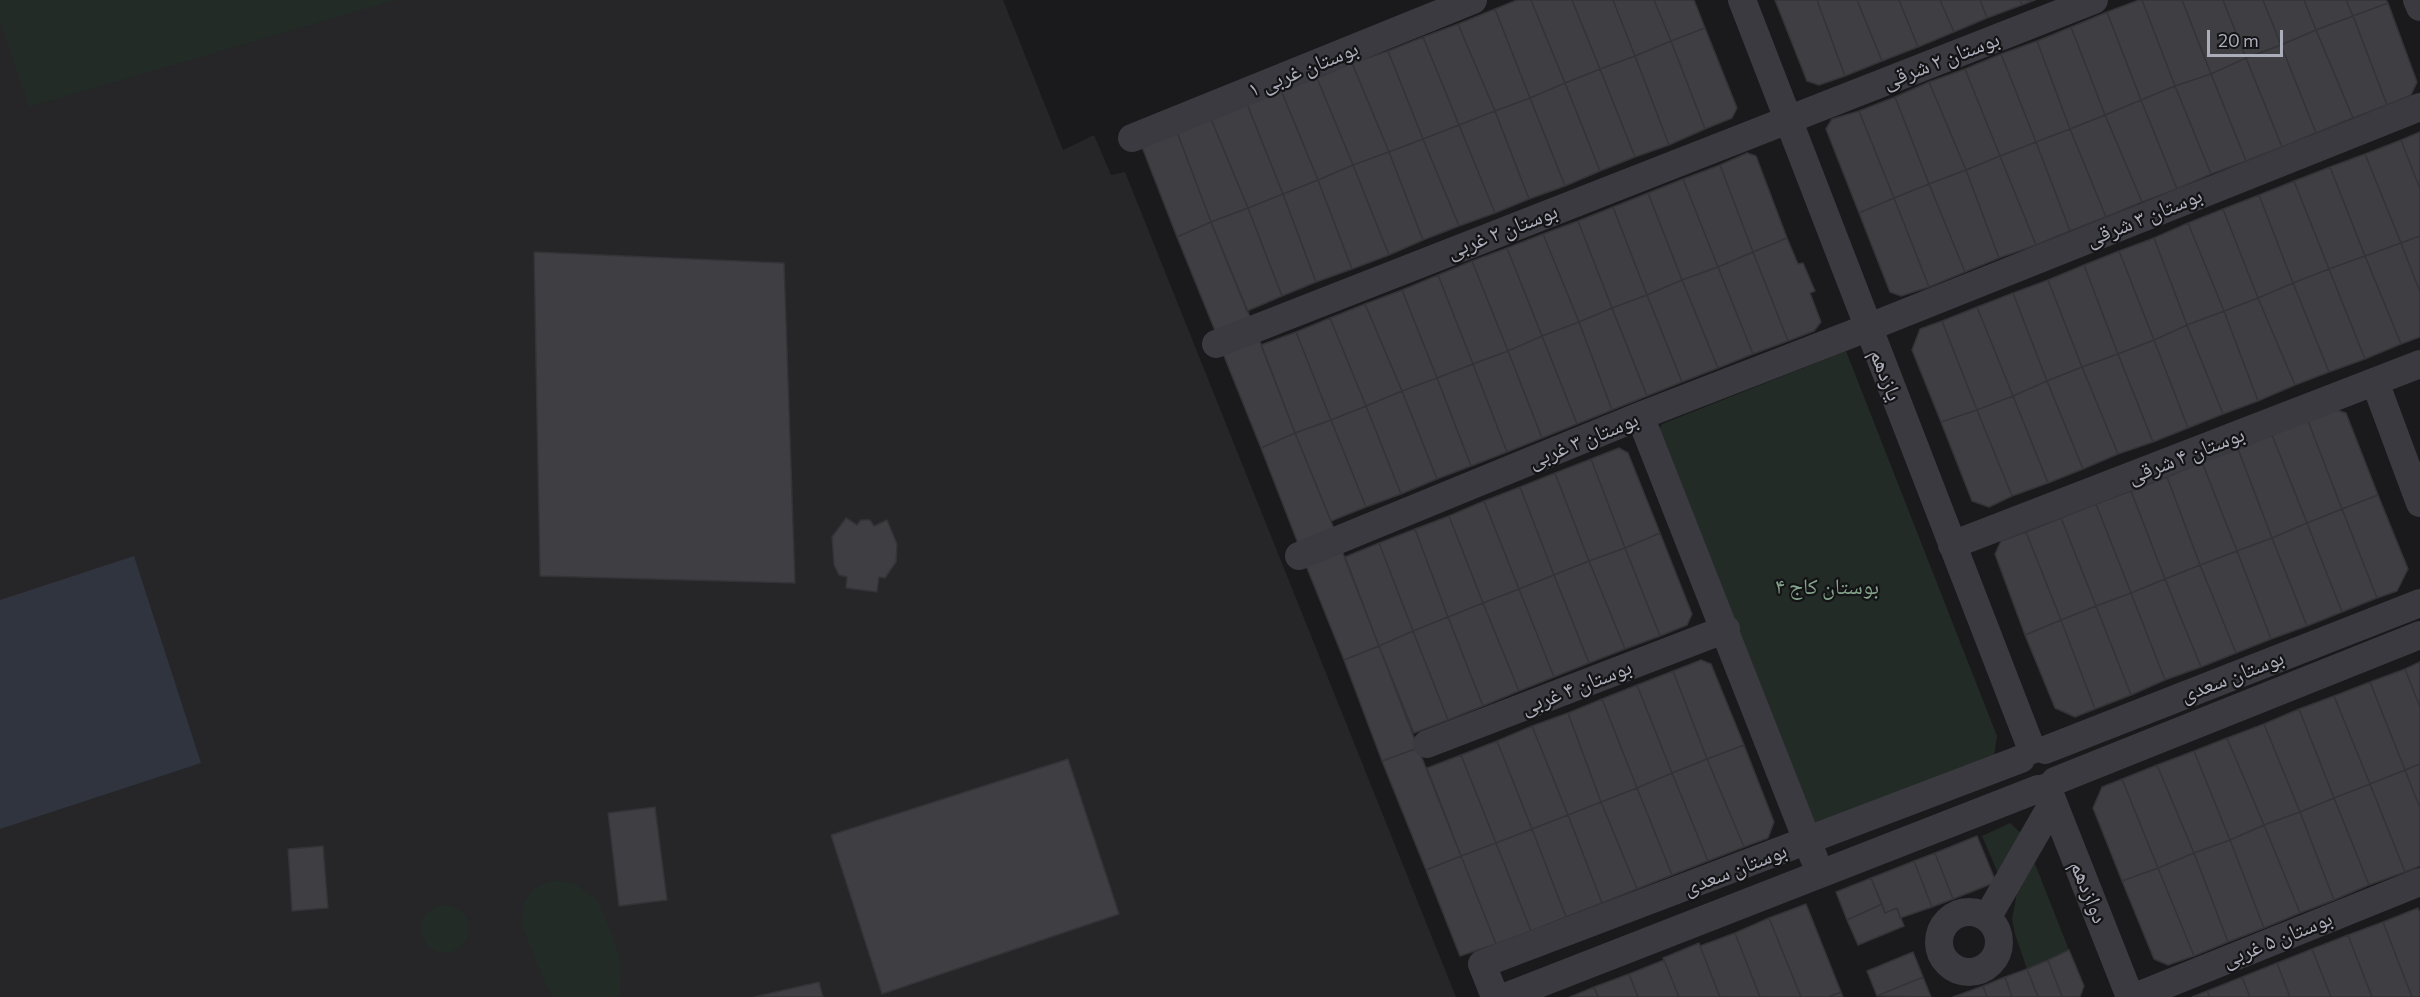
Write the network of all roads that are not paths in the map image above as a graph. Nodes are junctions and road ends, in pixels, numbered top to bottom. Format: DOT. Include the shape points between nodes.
graph roads {
  1 [pos="1473,0"];
  2 [pos="1742,0"];
  3 [pos="2094,0"];
  4 [pos="2417,0"];
  5 [pos="2420,7"];
  6 [pos="2420,106"];
  7 [pos="1788,119"];
  8 [pos="1132,138"];
  9 [pos="1868,328"];
  10 [pos="1216,344"];
  11 [pos="2420,364"];
  12 [pos="2374,382"];
  13 [pos="1640,416"];
  14 [pos="2420,503"];
  15 [pos="1952,545"];
  16 [pos="1299,556"];
  17 [pos="2420,603"];
  18 [pos="1726,629"];
  19 [pos="2420,634"];
  20 [pos="1427,744"];
  21 [pos="2033,753"];
  22 [pos="2048,790"];
  23 [pos="1807,842"];
  24 [pos="1821,873"];
  25 [pos="2420,882"];
  26 [pos="1987,918"];
  27 [pos="1495,997"];
  28 [pos="1504,997"];
  29 [pos="2133,997"];
  1 -- 8 [label="street, بوستان غربی ۱"];
  2 -- 7 [label="street, یازدهم"];
  3 -- 7 [label="street, بوستان ۲ شرقی"];
  4 -- 5 [label="street"];
  6 -- 9 [label="street, بوستان ۳ شرقی"];
  7 -- 9 [label="street, یازدهم"];
  7 -- 10 [label="street, بوستان ۲ غربی"];
  9 -- 13 [label="street, بوستان ۳ غربی"];
  9 -- 15 [label="street, یازدهم"];
  11 -- 12 [label="street, بوستان ۴ شرقی"];
  12 -- 14 [label="street"];
  12 -- 15 [label="street, بوستان ۴ شرقی"];
  13 -- 16 [label="street, بوستان ۳ غربی"];
  13 -- 18 [label="street"];
  15 -- 21 [label="street, یازدهم"];
  17 -- 21 [label="street, بوستان سعدی"];
  18 -- 20 [label="street, بوستان ۴ غربی"];
  18 -- 23 [label="street"];
  19 -- 22 [label="street, بوستان سعدی"];
  21 -- 22 [label="street, یازدهم" via="2019,773 2021,779 2032,788"];
  21 -- 23 [label="street, بوستان سعدی"];
  22 -- 24 [label="street, بوستان سعدی"];
  22 -- 26 [label="street"];
  22 -- 29 [label="street, دوازدهم"];
  23 -- 24 [label="street"];
  23 -- 27 [label="street, بوستان سعدی" via="1482,964"];
  24 -- 28 [label="street, بوستان سعدی"];
  25 -- 29 [label="street, بوستان ۵ غربی"];
}
